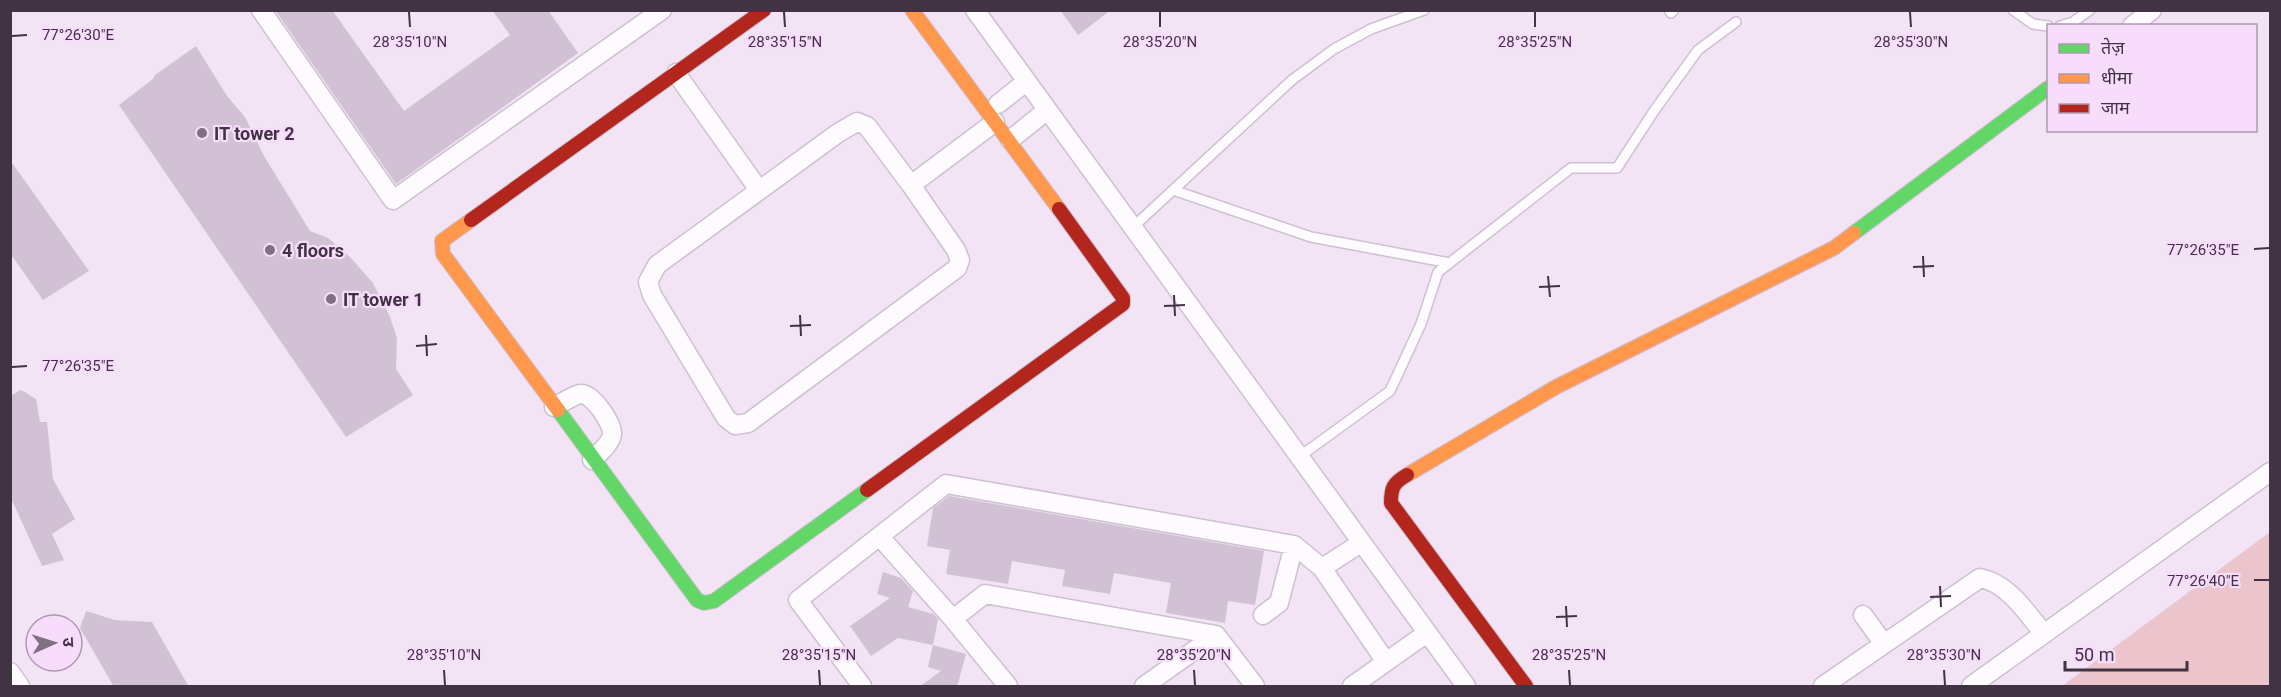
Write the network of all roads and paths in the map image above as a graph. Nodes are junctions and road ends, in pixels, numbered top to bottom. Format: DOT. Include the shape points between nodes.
graph roads {
  1 [pos="261,10"];
  2 [pos="662,10"];
  3 [pos="764,10"];
  4 [pos="912,10"];
  5 [pos="975,10"];
  6 [pos="1424,10"];
  7 [pos="2013,10"];
  8 [pos="2090,10"];
  9 [pos="2152,10"];
  10 [pos="1736,22"];
  11 [pos="2066,24"];
  12 [pos="2134,24"];
  13 [pos="2047,26"];
  14 [pos="676,73"];
  15 [pos="1026,82"];
  16 [pos="2047,89"];
  17 [pos="1046,111"];
  18 [pos="994,113"];
  19 [pos="1010,140"];
  20 [pos="912,185"];
  21 [pos="759,190"];
  22 [pos="1173,190"];
  23 [pos="1132,228"];
  24 [pos="1450,263"];
  25 [pos="554,407"];
  26 [pos="1299,457"];
  27 [pos="592,460"];
  28 [pos="2271,472"];
  29 [pos="880,537"];
  30 [pos="1361,543"];
  31 [pos="1294,545"];
  32 [pos="1322,568"];
  33 [pos="1263,615"];
  34 [pos="1863,615"];
  35 [pos="953,619"];
  36 [pos="1426,633"];
  37 [pos="2044,634"];
  38 [pos="1216,635"];
  39 [pos="1884,644"];
  40 [pos="1386,662"];
  41 [pos="10,672"];
  42 [pos="1981,684"];
  43 [pos="20,687"];
  44 [pos="862,687"];
  45 [pos="1008,687"];
  46 [pos="1144,687"];
  47 [pos="1255,687"];
  48 [pos="1352,687"];
  49 [pos="1466,687"];
  50 [pos="1526,687"];
  51 [pos="1823,687"];
  1 -- 2 [label="street" via="393,200"];
  3 -- 14 [label="street"];
  4 -- 18 [label="street"];
  5 -- 15 [label="street"];
  6 -- 22 [label="lane" via="1371,29 1334,49 1292,80"];
  7 -- 13 [label="lane" via="2033,24"];
  8 -- 11 [label="lane"];
  9 -- 12 [label="street"];
  10 -- 24 [label="lane" via="1698,50 1617,168 1571,168"];
  14 -- 21 [label="street"];
  14 -- 25 [label="street" via="442,241 443,254"];
  15 -- 17 [label="street"];
  15 -- 18 [label="street"];
  16 -- 50 [label="street" via="1834,248 1556,387 1395,482 1391,503"];
  17 -- 19 [label="street"];
  17 -- 23 [label="street"];
  18 -- 19 [label="street"];
  18 -- 20 [label="street"];
  19 -- 27 [label="street" via="1123,298 1121,306 710,603 697,600"];
  20 -- 21 [label="street" via="867,126 857,122"];
  20 -- 21 [label="street" via="956,250 960,260 957,268 748,423 735,425 726,418 648,282 657,265"];
  22 -- 23 [label="lane"];
  22 -- 24 [label="lane" via="1311,237"];
  23 -- 26 [label="street"];
  24 -- 26 [label="lane" via="1438,272 1421,324 1390,392"];
  25 -- 27 [label="street"];
  25 -- 27 [label="street" via="580,394 588,395 597,404 612,433"];
  26 -- 30 [label="street"];
  28 -- 37 [label="street"];
  29 -- 31 [label="street" via="946,484"];
  29 -- 35 [label="street"];
  29 -- 44 [label="street" via="798,600"];
  30 -- 32 [label="street"];
  30 -- 36 [label="street"];
  31 -- 32 [label="street"];
  31 -- 33 [label="street" via="1279,603"];
  32 -- 40 [label="street"];
  34 -- 39 [label="street"];
  35 -- 38 [label="street" via="985,594"];
  35 -- 45 [label="street"];
  36 -- 40 [label="street"];
  36 -- 49 [label="street"];
  37 -- 39 [label="street" via="1997,584 1980,578"];
  37 -- 42 [label="street"];
  38 -- 46 [label="street"];
  38 -- 47 [label="street"];
  39 -- 51 [label="street"];
  40 -- 48 [label="street"];
  41 -- 43 [label="street"];
}
